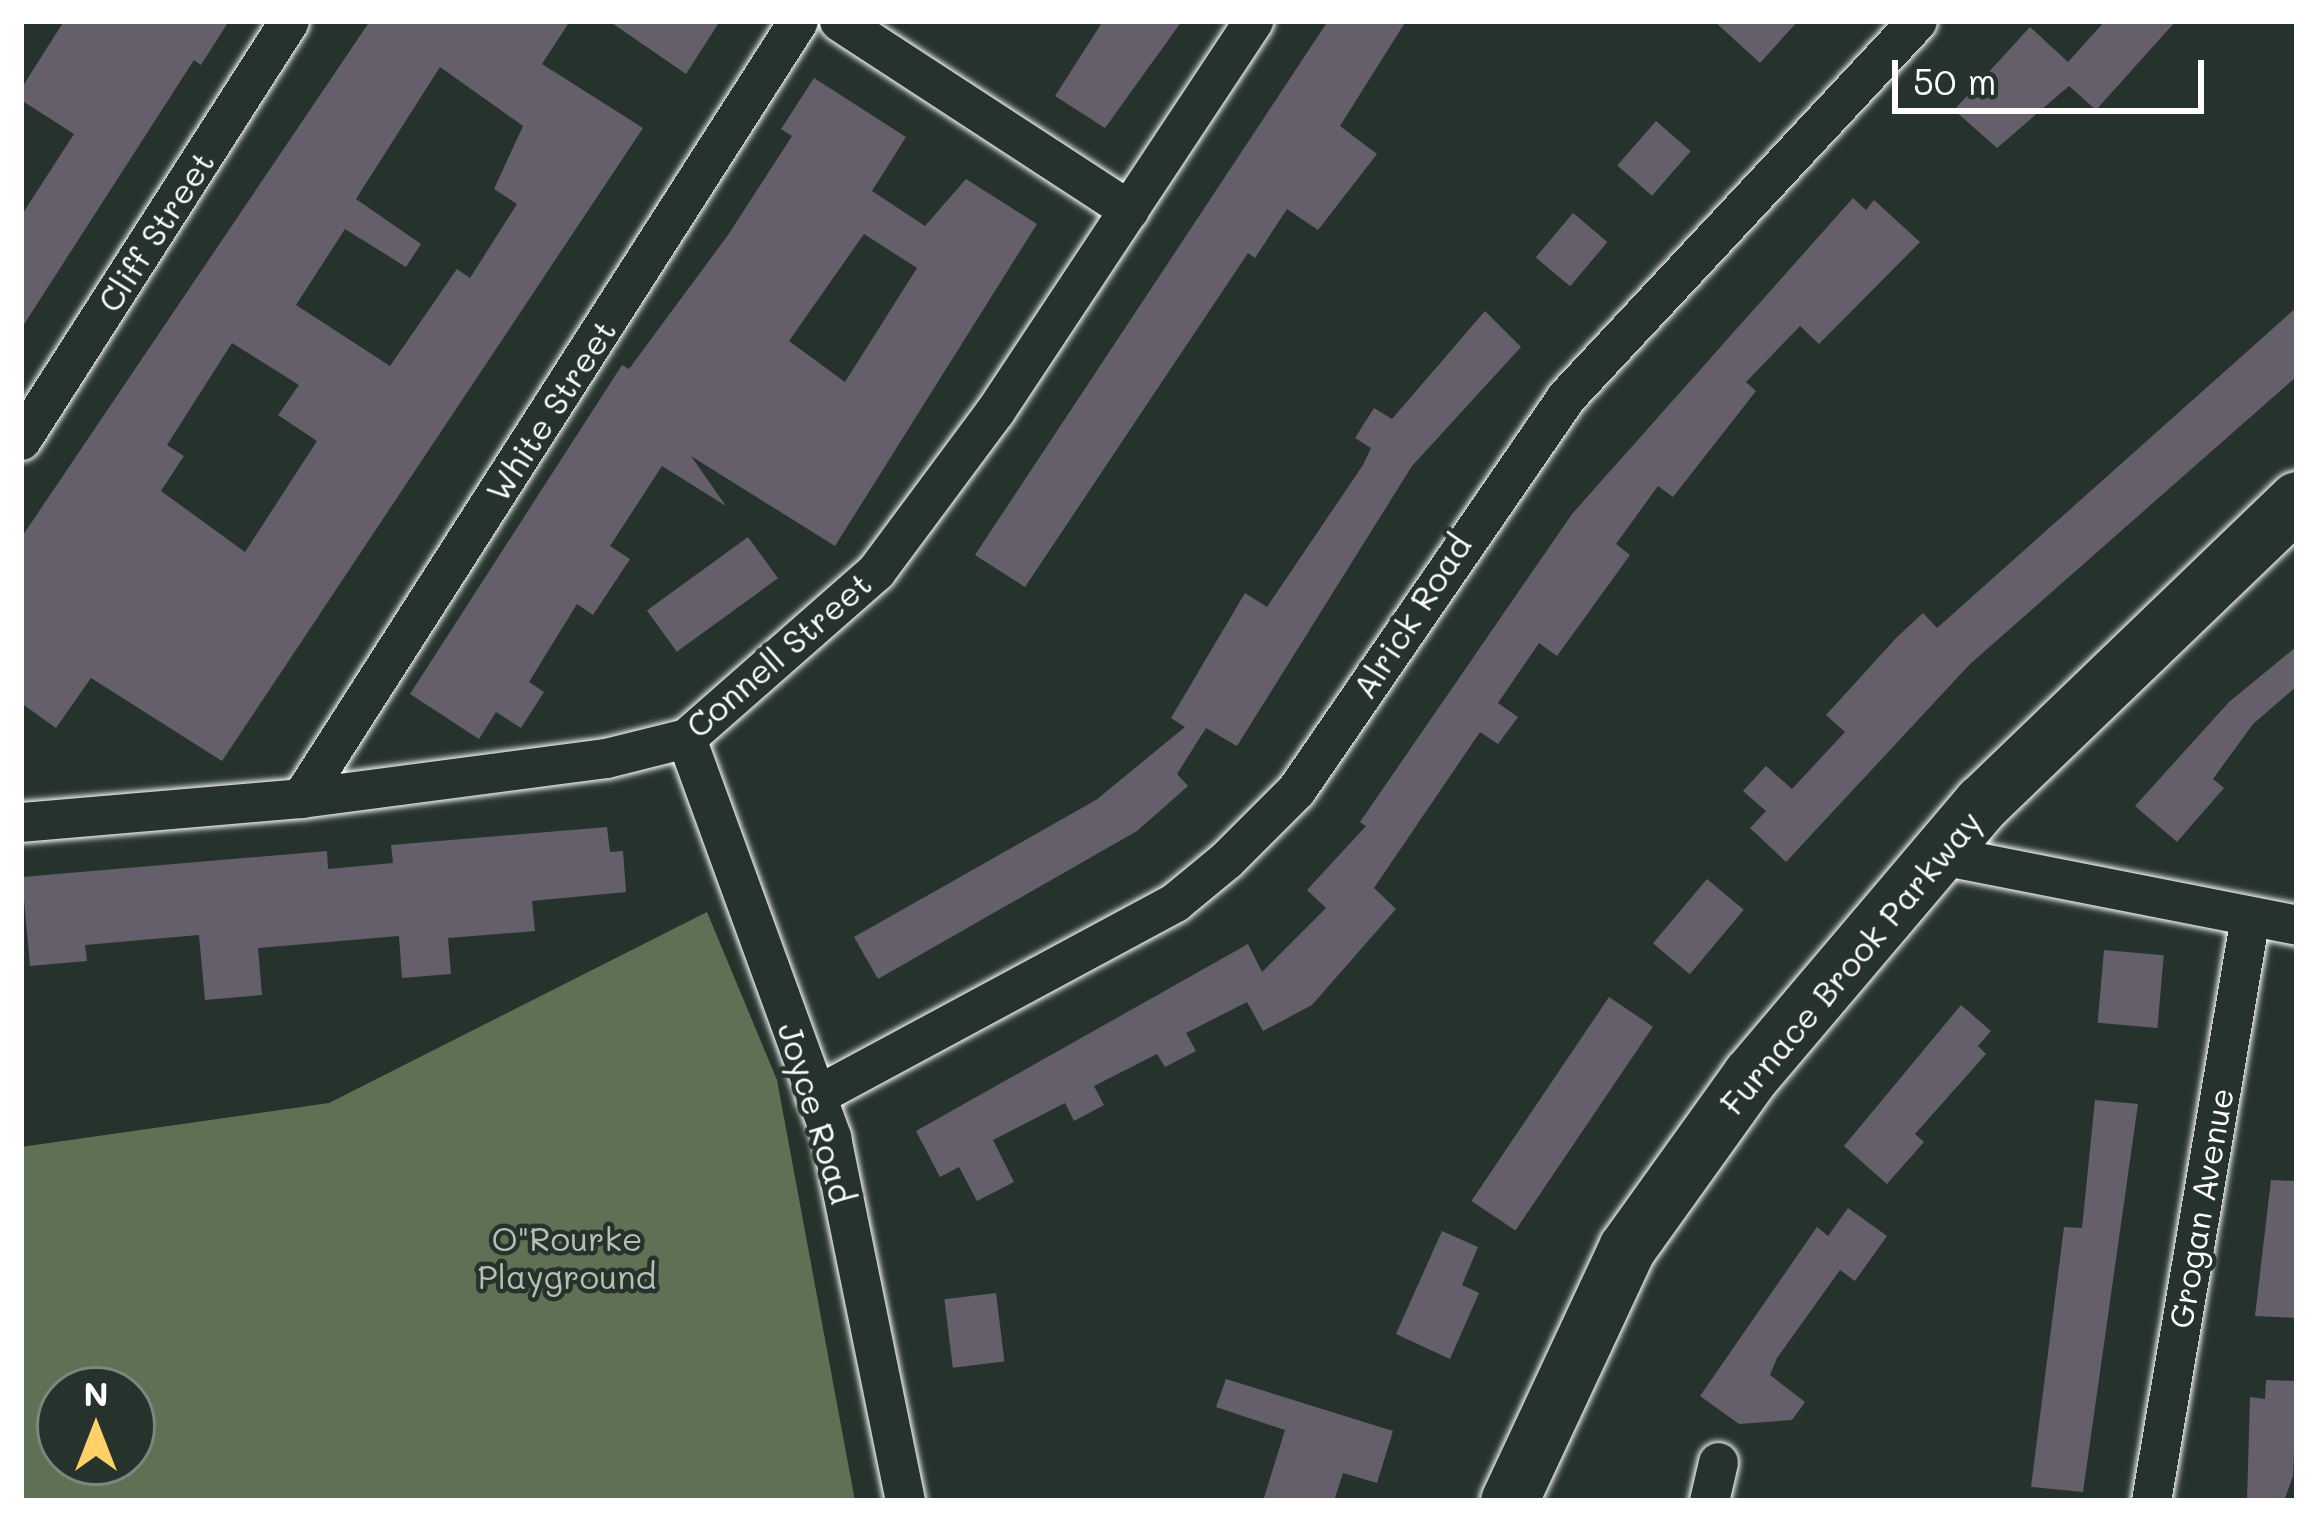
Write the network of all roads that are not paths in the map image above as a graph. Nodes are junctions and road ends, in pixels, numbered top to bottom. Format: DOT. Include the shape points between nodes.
graph roads {
  1 [pos="289,21"];
  2 [pos="798,21"];
  3 [pos="839,21"];
  4 [pos="1253,21"];
  5 [pos="1917,21"];
  6 [pos="1129,210"];
  7 [pos="21,440"];
  8 [pos="2297,500"];
  9 [pos="686,738"];
  10 [pos="301,798"];
  11 [pos="21,822"];
  12 [pos="1936,854"];
  13 [pos="2249,916"];
  14 [pos="2297,925"];
  15 [pos="815,1096"];
  16 [pos="905,1501"];
  17 [pos="1508,1501"];
  18 [pos="2151,1501"];
  1 -- 7 [label="street, Cliff Street"];
  2 -- 10 [label="street, White Street"];
  3 -- 6 [label="street"];
  4 -- 6 [label="street, Connell Street"];
  5 -- 15 [label="street, Alrick Road" via="1566,397 1296,790 1226,860 1175,902"];
  6 -- 9 [label="street, Connell Street" via="876,571"];
  8 -- 12 [label="main road, Furnace Brook Parkway"];
  9 -- 10 [label="street, Connell Street" via="606,758"];
  9 -- 15 [label="street, Joyce Road"];
  10 -- 11 [label="street, Connell Street"];
  12 -- 13 [label="street"];
  12 -- 17 [label="main road, Furnace Brook Parkway" via="1751,1075 1628,1248"];
  13 -- 14 [label="street"];
  13 -- 18 [label="street, Grogan Avenue"];
  15 -- 16 [label="street, Joyce Road"];
}
